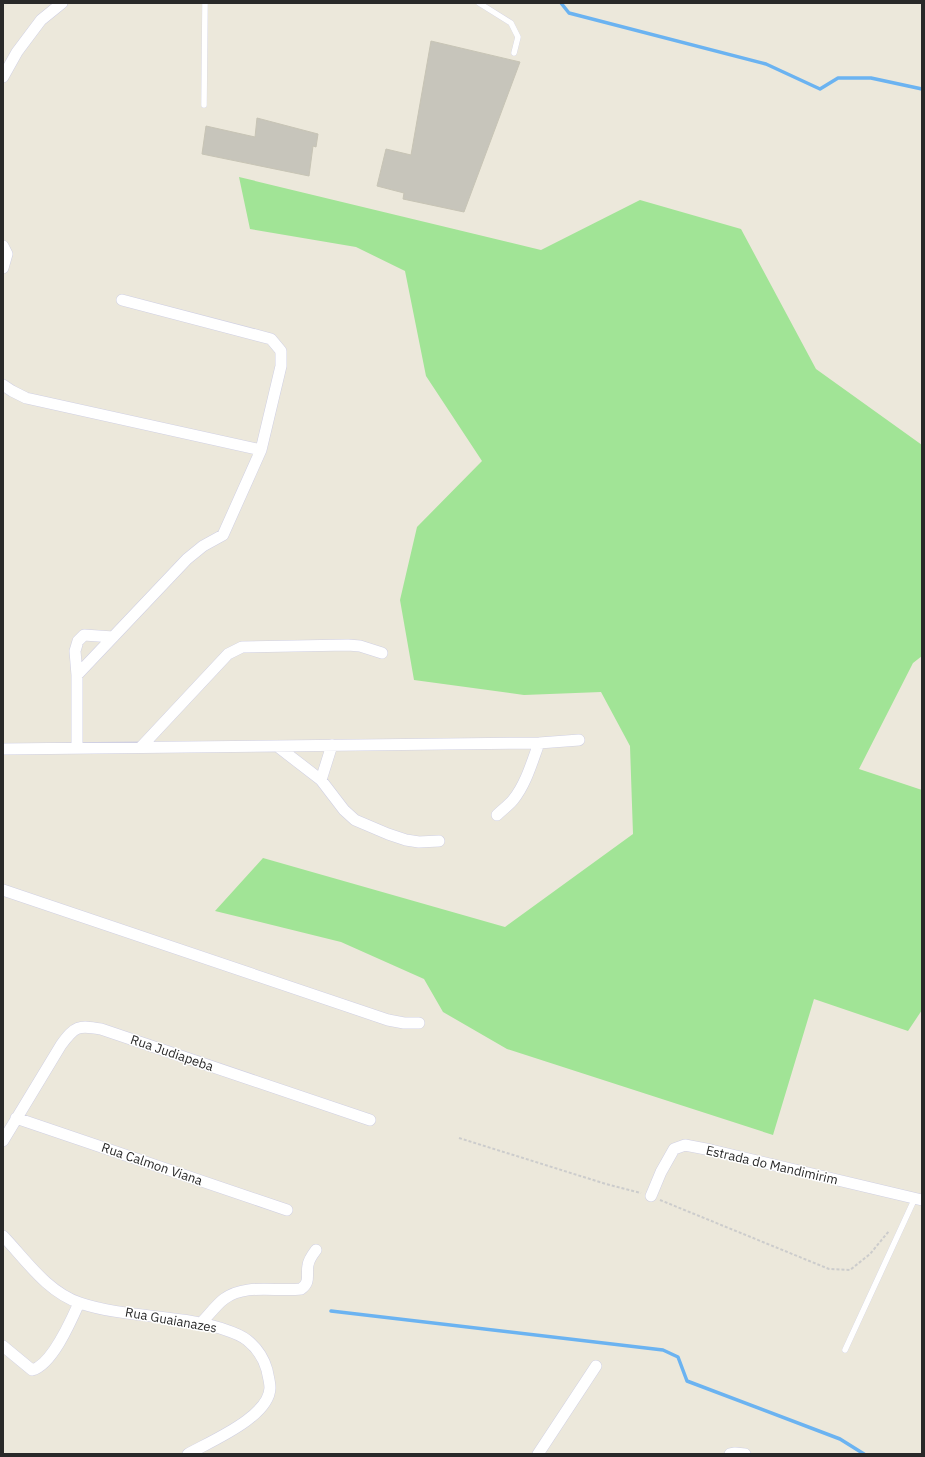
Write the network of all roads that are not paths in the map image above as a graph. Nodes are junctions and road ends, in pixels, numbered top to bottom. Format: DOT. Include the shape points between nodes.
graph roads {
  1 [pos="62,3"];
  2 [pos="206,3"];
  3 [pos="479,3"];
  4 [pos="514,53"];
  5 [pos="3,77"];
  6 [pos="204,105"];
  7 [pos="3,246"];
  8 [pos="3,268"];
  9 [pos="122,300"];
  10 [pos="3,385"];
  11 [pos="261,450"];
  12 [pos="113,637"];
  13 [pos="382,653"];
  14 [pos="76,675"];
  15 [pos="579,740"];
  16 [pos="539,743"];
  17 [pos="332,745"];
  18 [pos="277,746"];
  19 [pos="141,747"];
  20 [pos="3,748"];
  21 [pos="77,748"];
  22 [pos="321,780"];
  23 [pos="497,815"];
  24 [pos="439,841"];
  25 [pos="3,890"];
  26 [pos="419,1023"];
  27 [pos="370,1120"];
  28 [pos="10,1122"];
  29 [pos="3,1142"];
  30 [pos="651,1196"];
  31 [pos="919,1199"];
  32 [pos="287,1210"];
  33 [pos="3,1236"];
  34 [pos="316,1250"];
  35 [pos="79,1303"];
  36 [pos="202,1322"];
  37 [pos="3,1346"];
  38 [pos="845,1350"];
  39 [pos="596,1366"];
  40 [pos="188,1454"];
  41 [pos="538,1454"];
  42 [pos="730,1454"];
  43 [pos="745,1454"];
  1 -- 5 [label="street" via="41,20 17,52"];
  2 -- 6 [label="lane"];
  3 -- 4 [label="lane" via="511,23 518,37"];
  7 -- 8 [label="street" via="7,254"];
  9 -- 11 [label="street" via="271,339 281,351 281,366"];
  10 -- 11 [label="street" via="26,398"];
  11 -- 12 [label="street" via="223,535 187,559"];
  12 -- 14 [label="street"];
  12 -- 14 [label="street" via="84,635 80,638 75,651"];
  13 -- 19 [label="street" via="348,645 242,647 228,654"];
  14 -- 21 [label="street"];
  15 -- 16 [label="street"];
  16 -- 17 [label="street"];
  16 -- 23 [label="street" via="518,793"];
  17 -- 18 [label="street"];
  17 -- 22 [label="street"];
  18 -- 19 [label="street"];
  18 -- 22 [label="street"];
  19 -- 21 [label="street"];
  20 -- 21 [label="street"];
  22 -- 24 [label="street" via="355,820 406,840"];
  25 -- 26 [label="street" via="388,1020"];
  27 -- 28 [label="street, Rua Judiapeba" via="101,1029 84,1026 72,1031 61,1045"];
  28 -- 29 [label="street, Rua Judiapeba"];
  28 -- 32 [label="street, Rua Calmon Viana"];
  30 -- 31 [label="street, Estrada do Mandimirim" via="674,1149 685,1145"];
  31 -- 38 [label="lane"];
  33 -- 35 [label="street, Rua Guaianazes" via="60,1294"];
  34 -- 36 [label="street" via="308,1263 306,1286 301,1289 262,1289 235,1294 224,1299"];
  35 -- 36 [label="street, Rua Guaianazes"];
  35 -- 37 [label="street" via="63,1336 40,1368 32,1370"];
  36 -- 40 [label="street, Rua Guaianazes" via="230,1331 247,1340 265,1363 270,1388 268,1399 262,1409 248,1420"];
  39 -- 41 [label="street"];
  42 -- 43 [label="street"];
}
